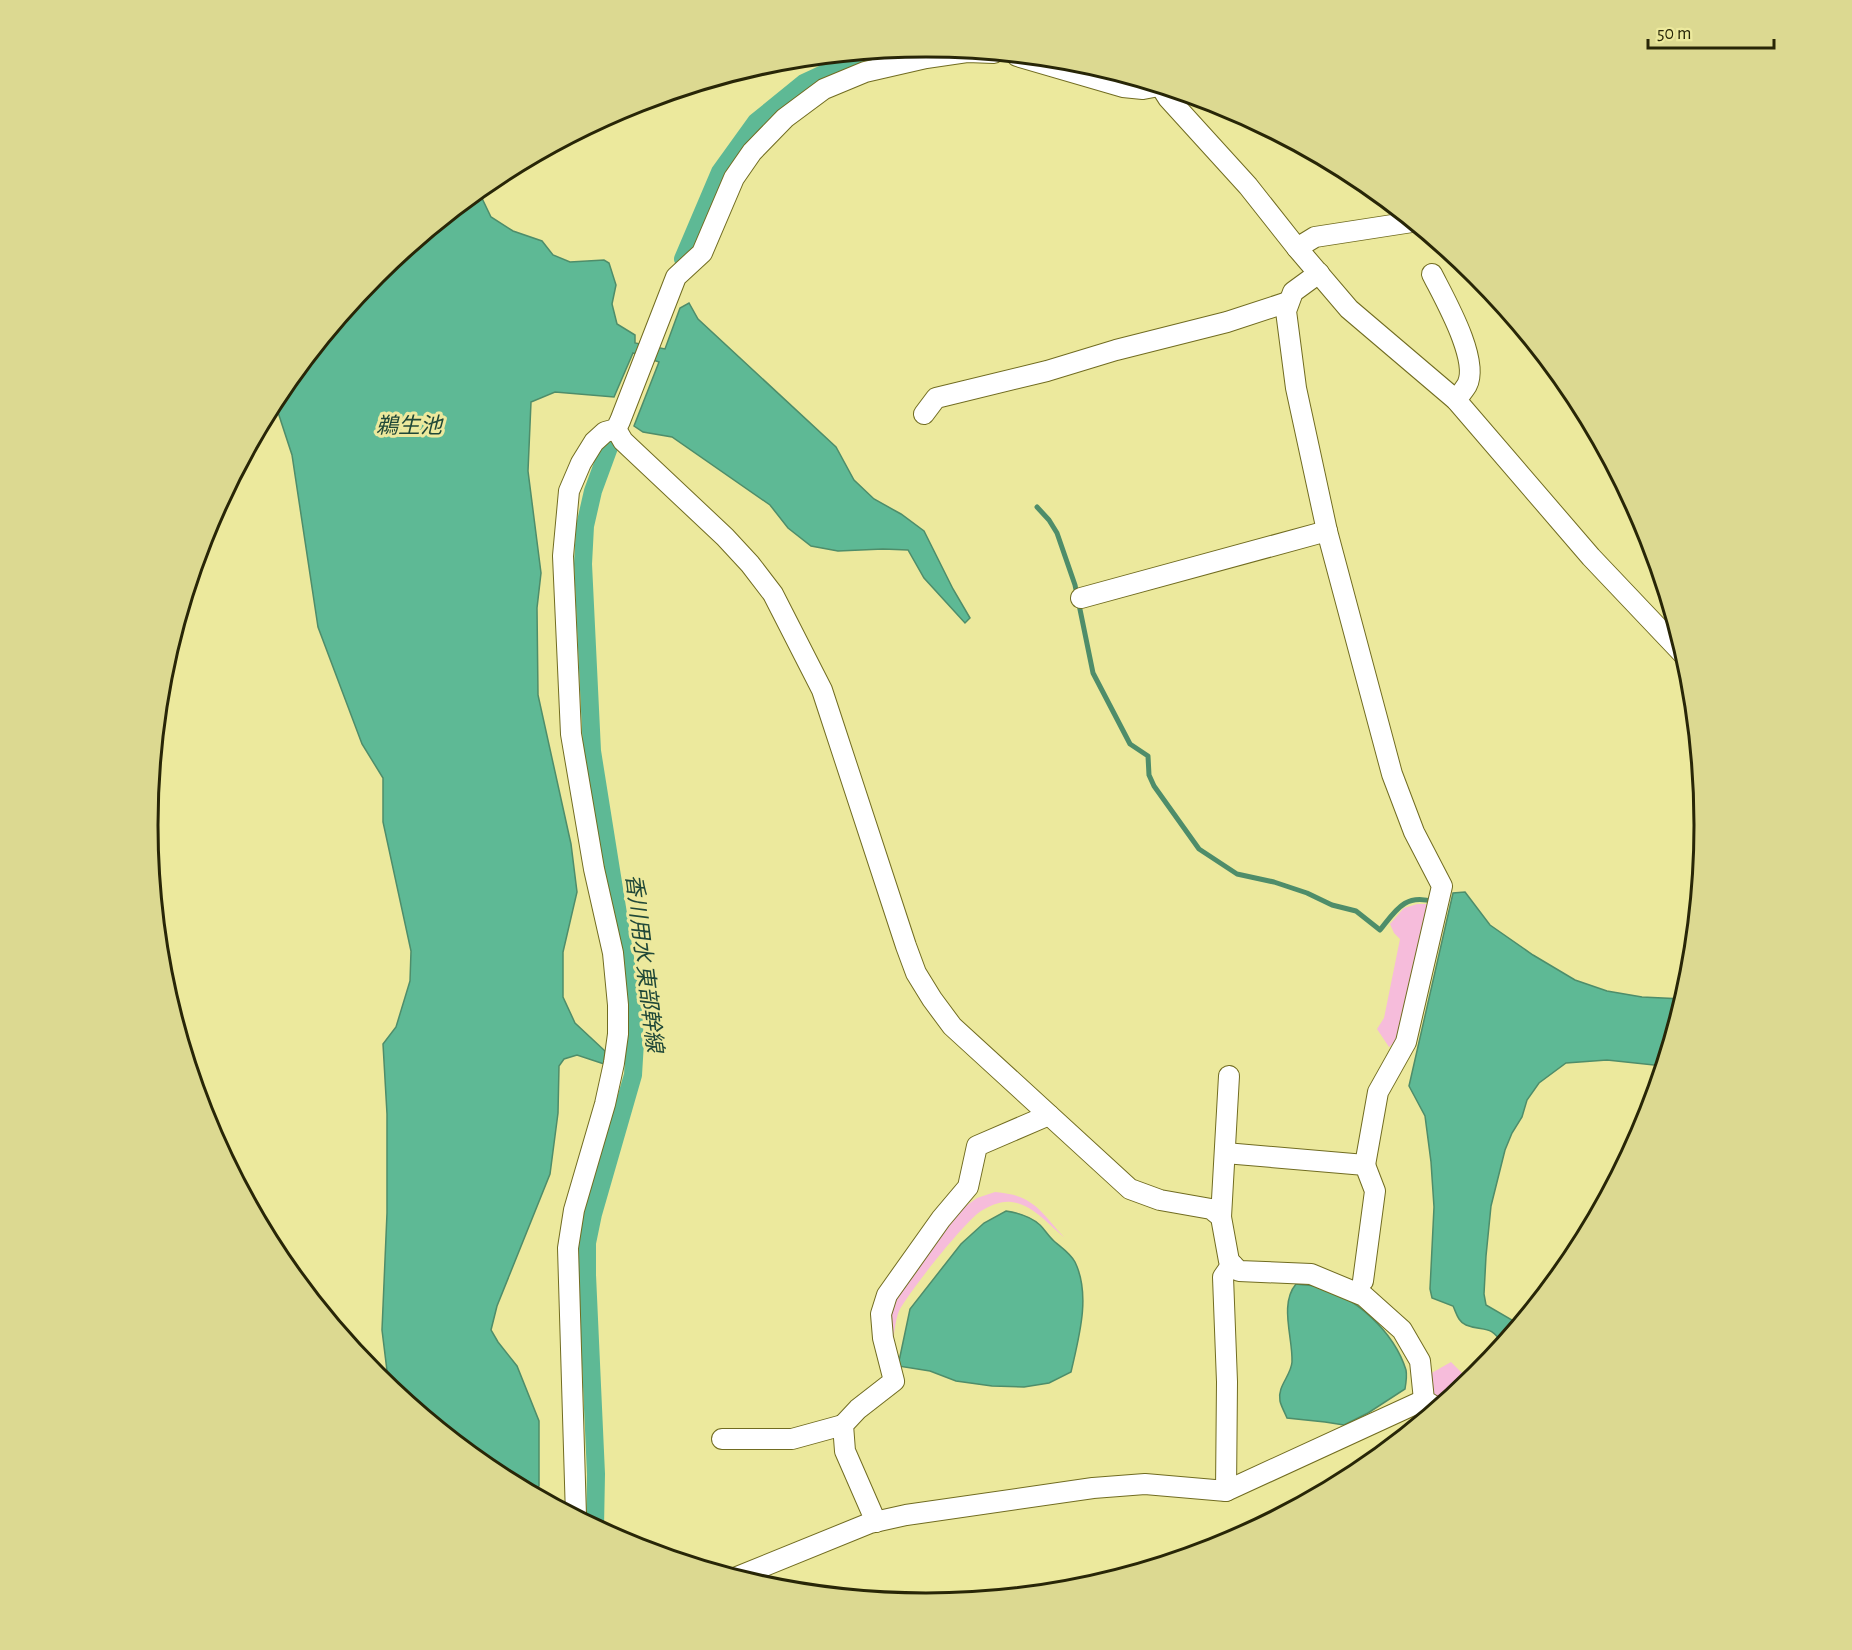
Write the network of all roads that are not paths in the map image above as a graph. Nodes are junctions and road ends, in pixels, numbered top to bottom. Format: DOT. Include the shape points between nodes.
graph roads {
  1 [pos="931,57"];
  2 [pos="1067,70"];
  3 [pos="1144,89"];
  4 [pos="1167,96"];
  5 [pos="1403,223"];
  6 [pos="1297,248"];
  7 [pos="1318,273"];
  8 [pos="1432,274"];
  9 [pos="1288,302"];
  10 [pos="1456,400"];
  11 [pos="924,414"];
  12 [pos="618,425"];
  13 [pos="1327,531"];
  14 [pos="1081,598"];
  15 [pos="1672,642"];
  16 [pos="1229,1076"];
  17 [pos="1049,1115"];
  18 [pos="1225,1153"];
  19 [pos="1365,1165"];
  20 [pos="1221,1217"];
  21 [pos="1232,1264"];
  22 [pos="1291,1274"];
  23 [pos="1363,1281"];
  24 [pos="1402,1330"];
  25 [pos="1431,1404"];
  26 [pos="1428,1405"];
  27 [pos="843,1425"];
  28 [pos="722,1439"];
  29 [pos="1226,1491"];
  30 [pos="576,1508"];
  31 [pos="876,1522"];
  32 [pos="750,1572"];
  1 -- 12 [label="street" via="865,72 824,89 785,118 753,152 734,178 702,253 676,277"];
  2 -- 3 [label="street"];
  4 -- 6 [label="street" via="1248,186"];
  5 -- 6 [label="street" via="1315,237"];
  6 -- 7 [label="street"];
  7 -- 9 [label="street" via="1293,292"];
  7 -- 10 [label="street" via="1349,309"];
  8 -- 10 [label="street" via="1455,320 1470,364 1468,384"];
  9 -- 11 [label="street" via="1227,322 936,398"];
  9 -- 13 [label="street" via="1296,388"];
  10 -- 15 [label="street" via="1591,557"];
  12 -- 17 [label="street" via="623,441 725,537 773,594 822,690 916,973 952,1026"];
  12 -- 30 [label="street" via="594,442 569,491 563,556 571,735 613,953 618,1005 614,1063 574,1210 568,1248"];
  13 -- 14 [label="street"];
  13 -- 19 [label="street" via="1392,774 1414,832 1442,886 1406,1042 1378,1092"];
  16 -- 18 [label="street"];
  17 -- 20 [label="street" via="1130,1189 1160,1200 1211,1209"];
  17 -- 27 [label="street" via="976,1146 968,1187 887,1295 881,1314 894,1381"];
  18 -- 19 [label="street"];
  18 -- 20 [label="street"];
  19 -- 23 [label="street" via="1375,1191"];
  20 -- 21 [label="street" via="1228,1261"];
  21 -- 22 [label="street" via="1239,1271"];
  21 -- 29 [label="street" via="1223,1278"];
  22 -- 23 [label="street" via="1315,1269"];
  22 -- 24 [label="street" via="1311,1274 1364,1296"];
  23 -- 24 [label="street" via="1382,1298"];
  24 -- 25 [label="street" via="1420,1361"];
  26 -- 29 [label="street"];
  27 -- 28 [label="street" via="792,1439"];
  27 -- 31 [label="street" via="845,1451"];
  29 -- 31 [label="street" via="1145,1484 1093,1488"];
  31 -- 32 [label="street"];
}
